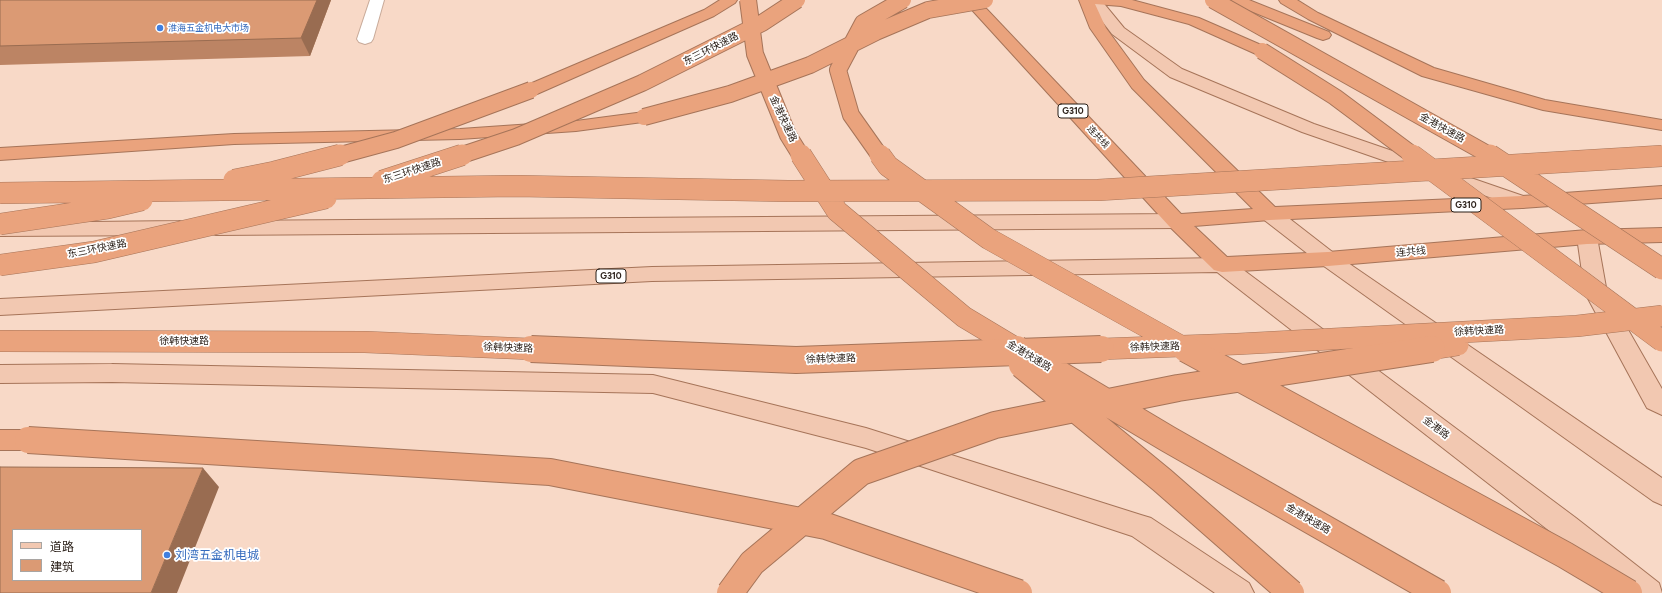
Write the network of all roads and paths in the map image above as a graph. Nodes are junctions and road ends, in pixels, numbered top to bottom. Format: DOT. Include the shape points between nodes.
graph roads {
  1 [pos="377,0"];
  2 [pos="730,0"];
  3 [pos="748,0"];
  4 [pos="797,0"];
  5 [pos="903,0"];
  6 [pos="970,0"];
  7 [pos="985,0"];
  8 [pos="1086,0"];
  9 [pos="1093,0"];
  10 [pos="1098,0"];
  11 [pos="1213,0"];
  12 [pos="1236,0"];
  13 [pos="1286,0"];
  14 [pos="365,39"];
  15 [pos="1428,72"];
  16 [pos="1662,125"];
  17 [pos="0,154"];
  18 [pos="1662,156"];
  19 [pos="1662,192"];
  20 [pos="0,193"];
  21 [pos="1522,202"];
  22 [pos="1270,214"];
  23 [pos="1176,221"];
  24 [pos="0,224"];
  25 [pos="0,230"];
  26 [pos="1662,235"];
  27 [pos="1587,238"];
  28 [pos="1328,259"];
  29 [pos="0,265"];
  30 [pos="1222,265"];
  31 [pos="1662,269"];
  32 [pos="0,307"];
  33 [pos="1662,316"];
  34 [pos="964,317"];
  35 [pos="1577,326"];
  36 [pos="0,341"];
  37 [pos="1662,341"];
  38 [pos="0,374"];
  39 [pos="1662,405"];
  40 [pos="0,440"];
  41 [pos="1662,493"];
  42 [pos="730,593"];
  43 [pos="1019,593"];
  44 [pos="1239,593"];
  45 [pos="1291,593"];
  46 [pos="1438,593"];
  47 [pos="1629,593"];
  48 [pos="1649,593"];
  1 -- 14 [label="street"];
  2 -- 24 [label="highway, bridge" via="709,13 531,90 396,140 274,172 108,208"];
  3 -- 34 [label="highway, 金港快速路, bridge" via="755,54 788,135 837,211"];
  4 -- 29 [label="highway, 东三环快速路, bridge" via="762,23 642,83 516,137 346,193 94,252"];
  5 -- 47 [label="highway, bridge" via="863,23 838,70 851,115 888,166 990,239 1162,336 1565,555"];
  6 -- 23 [label="highway, 连共线 / G310"];
  7 -- 17 [label="highway, bridge" via="928,10 876,32 810,65 730,94 644,117 576,126 460,134 234,139"];
  8 -- 22 [label="highway" via="1098,28 1138,84"];
  9 -- 21 [label="main road" via="1118,31 1176,73 1308,128"];
  10 -- 37 [label="highway, bridge" via="1122,2 1194,20 1262,51 1335,97 1423,160"];
  11 -- 31 [label="highway, 金港快速路, bridge" via="1501,161"];
  12 -- 15 [label="highway" via="1328,37"];
  13 -- 15 [label="highway"];
  15 -- 16 [label="highway" via="1543,106"];
  18 -- 20 [label="highway, bridge" via="1098,190 788,191 516,186"];
  19 -- 21 [label="highway, G310"];
  21 -- 22 [label="highway, G310"];
  22 -- 23 [label="highway, G310"];
  22 -- 28 [label="main road"];
  23 -- 25 [label="main road"];
  23 -- 30 [label="highway, 连共线 / G310"];
  26 -- 27 [label="highway, 连共线 / G310"];
  27 -- 28 [label="highway, 连共线 / G310"];
  27 -- 39 [label="main road" via="1596,293 1656,400"];
  28 -- 30 [label="highway, 连共线 / G310"];
  28 -- 41 [label="main road"];
  30 -- 32 [label="main road, G310" via="652,274"];
  30 -- 48 [label="main road, 金港路"];
  33 -- 35 [label="highway, 徐韩快速路, bridge"];
  34 -- 45 [label="highway, bridge" via="1162,480"];
  34 -- 46 [label="highway, 金港快速路, bridge" via="1168,440"];
  35 -- 36 [label="highway, 徐韩快速路, bridge" via="1237,344 796,360 365,342"];
  35 -- 42 [label="highway, bridge" via="1178,388 995,425 861,472 752,563"];
  38 -- 44 [label="main road" via="112,373 653,384 866,438 1141,527"];
  40 -- 43 [label="highway, bridge" via="550,472 826,526"];
}
